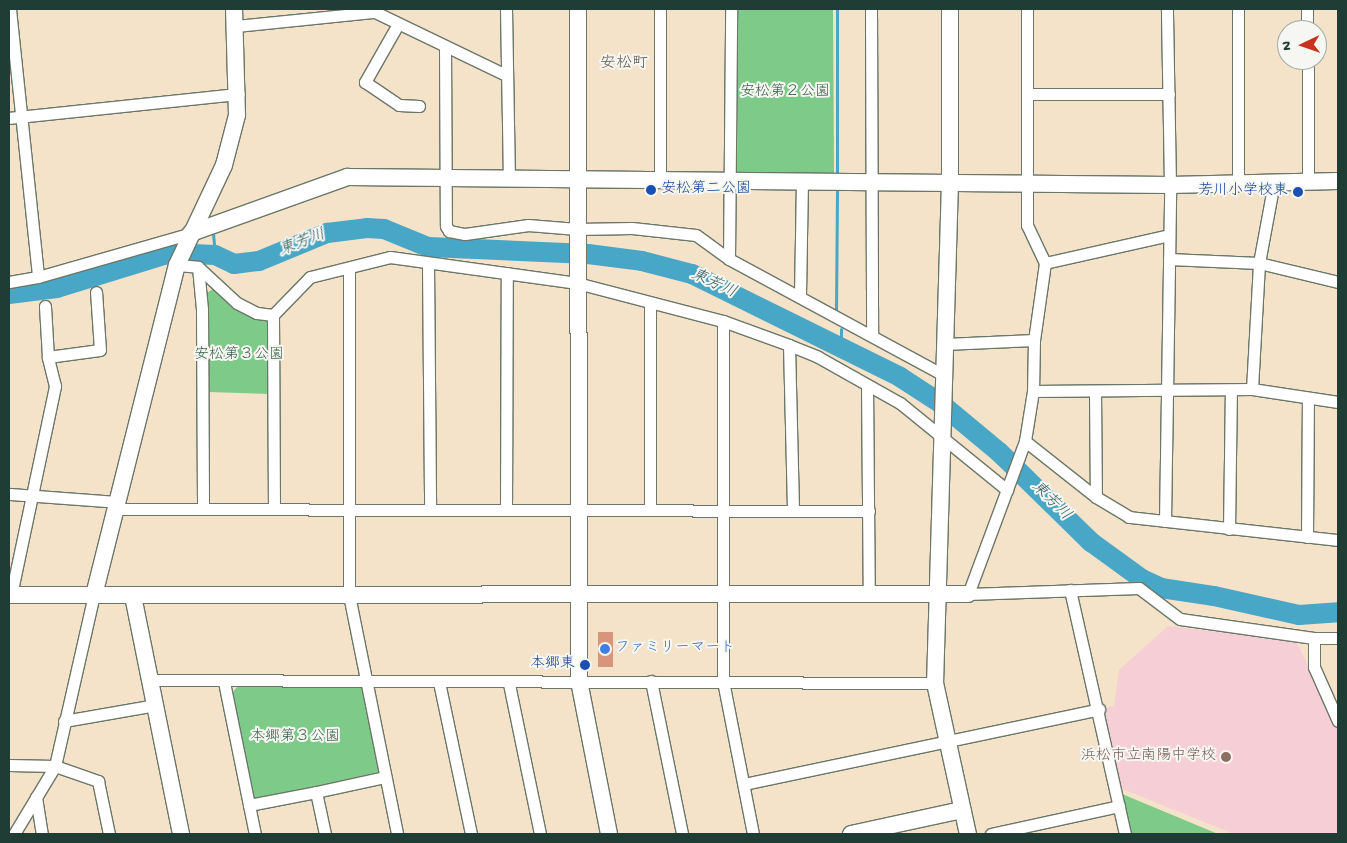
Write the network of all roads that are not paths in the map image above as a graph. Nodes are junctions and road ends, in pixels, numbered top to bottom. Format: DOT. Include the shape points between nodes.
graph roads {
  1 [pos="10,9"];
  2 [pos="234,9"];
  3 [pos="506,9"];
  4 [pos="578,9"];
  5 [pos="660,9"];
  6 [pos="732,9"];
  7 [pos="871,9"];
  8 [pos="950,9"];
  9 [pos="1027,9"];
  10 [pos="1167,9"];
  11 [pos="1238,9"];
  12 [pos="398,24"];
  13 [pos="236,26"];
  14 [pos="445,48"];
  15 [pos="1308,70"];
  16 [pos="506,75"];
  17 [pos="239,94"];
  18 [pos="1027,94"];
  19 [pos="1169,94"];
  20 [pos="419,106"];
  21 [pos="21,117"];
  22 [pos="9,118"];
  23 [pos="447,180"];
  24 [pos="509,180"];
  25 [pos="871,180"];
  26 [pos="578,181"];
  27 [pos="660,181"];
  28 [pos="802,181"];
  29 [pos="1338,181"];
  30 [pos="950,182"];
  31 [pos="1029,182"];
  32 [pos="1274,182"];
  33 [pos="1308,182"];
  34 [pos="731,183"];
  35 [pos="1238,183"];
  36 [pos="1170,185"];
  37 [pos="577,234"];
  38 [pos="1169,236"];
  39 [pos="188,238"];
  40 [pos="730,259"];
  41 [pos="1169,259"];
  42 [pos="178,262"];
  43 [pos="1045,263"];
  44 [pos="1259,263"];
  45 [pos="428,264"];
  46 [pos="198,267"];
  47 [pos="349,269"];
  48 [pos="507,273"];
  49 [pos="38,277"];
  50 [pos="577,281"];
  51 [pos="9,282"];
  52 [pos="1338,282"];
  53 [pos="96,292"];
  54 [pos="800,295"];
  55 [pos="650,303"];
  56 [pos="45,306"];
  57 [pos="273,315"];
  58 [pos="723,321"];
  59 [pos="872,335"];
  60 [pos="1034,340"];
  61 [pos="945,344"];
  62 [pos="789,345"];
  63 [pos="48,357"];
  64 [pos="942,374"];
  65 [pos="867,385"];
  66 [pos="1166,389"];
  67 [pos="1252,389"];
  68 [pos="1231,390"];
  69 [pos="1033,391"];
  70 [pos="1094,391"];
  71 [pos="1308,398"];
  72 [pos="1338,402"];
  73 [pos="940,435"];
  74 [pos="1025,441"];
  75 [pos="1006,490"];
  76 [pos="9,494"];
  77 [pos="31,495"];
  78 [pos="1096,497"];
  79 [pos="117,506"];
  80 [pos="203,508"];
  81 [pos="274,508"];
  82 [pos="350,508"];
  83 [pos="506,509"];
  84 [pos="723,509"];
  85 [pos="430,510"];
  86 [pos="579,510"];
  87 [pos="650,510"];
  88 [pos="793,510"];
  89 [pos="869,511"];
  90 [pos="1165,521"];
  91 [pos="1229,529"];
  92 [pos="1307,537"];
  93 [pos="1338,540"];
  94 [pos="1070,590"];
  95 [pos="722,594"];
  96 [pos="935,594"];
  97 [pos="968,594"];
  98 [pos="94,595"];
  99 [pos="349,595"];
  100 [pos="578,595"];
  101 [pos="868,595"];
  102 [pos="133,596"];
  103 [pos="9,598"];
  104 [pos="1314,638"];
  105 [pos="1338,638"];
  106 [pos="150,680"];
  107 [pos="651,680"];
  108 [pos="578,681"];
  109 [pos="723,681"];
  110 [pos="224,682"];
  111 [pos="366,682"];
  112 [pos="439,682"];
  113 [pos="935,683"];
  114 [pos="509,684"];
  115 [pos="156,705"];
  116 [pos="1098,709"];
  117 [pos="64,721"];
  118 [pos="1338,721"];
  119 [pos="948,740"];
  120 [pos="9,765"];
  121 [pos="55,766"];
  122 [pos="385,777"];
  123 [pos="744,784"];
  124 [pos="316,792"];
  125 [pos="36,797"];
  126 [pos="249,805"];
  127 [pos="1119,806"];
  128 [pos="962,810"];
  129 [pos="890,830"];
  130 [pos="14,834"];
  131 [pos="42,834"];
  132 [pos="109,834"];
  133 [pos="182,834"];
  134 [pos="255,834"];
  135 [pos="325,834"];
  136 [pos="397,834"];
  137 [pos="471,834"];
  138 [pos="540,834"];
  139 [pos="609,834"];
  140 [pos="682,834"];
  141 [pos="753,834"];
  142 [pos="851,834"];
  143 [pos="968,834"];
  144 [pos="991,834"];
  145 [pos="1125,834"];
  1 -- 21 [label="street"];
  2 -- 13 [label="street"];
  3 -- 16 [label="street"];
  4 -- 26 [label="street"];
  5 -- 27 [label="street"];
  6 -- 34 [label="street"];
  7 -- 25 [label="street"];
  8 -- 30 [label="street"];
  9 -- 18 [label="street"];
  10 -- 19 [label="street"];
  11 -- 35 [label="street"];
  12 -- 13 [label="street" via="375,12"];
  12 -- 14 [label="street"];
  12 -- 20 [label="street" via="365,82 399,105"];
  13 -- 17 [label="street"];
  14 -- 16 [label="street"];
  14 -- 23 [label="street"];
  15 -- 33 [label="street"];
  16 -- 24 [label="street"];
  17 -- 21 [label="street"];
  17 -- 39 [label="street" via="224,165"];
  18 -- 19 [label="street"];
  18 -- 31 [label="street"];
  19 -- 36 [label="street"];
  21 -- 22 [label="street"];
  21 -- 49 [label="street"];
  23 -- 24 [label="street"];
  23 -- 37 [label="street" via="446,226 449,231 465,234 528,225"];
  23 -- 39 [label="street" via="347,177"];
  24 -- 26 [label="street"];
  25 -- 28 [label="street"];
  25 -- 30 [label="street"];
  25 -- 59 [label="street"];
  26 -- 27 [label="street"];
  26 -- 37 [label="street"];
  27 -- 34 [label="street"];
  28 -- 34 [label="street"];
  28 -- 54 [label="street"];
  29 -- 33 [label="street"];
  30 -- 31 [label="street"];
  30 -- 61 [label="street"];
  31 -- 36 [label="street"];
  31 -- 43 [label="street" via="1027,224"];
  32 -- 33 [label="street"];
  32 -- 35 [label="street"];
  32 -- 44 [label="street"];
  34 -- 40 [label="street"];
  35 -- 36 [label="street"];
  36 -- 38 [label="street"];
  37 -- 40 [label="street" via="632,228 696,235"];
  37 -- 50 [label="street"];
  38 -- 41 [label="street"];
  38 -- 43 [label="street"];
  39 -- 42 [label="street"];
  39 -- 49 [label="street"];
  40 -- 54 [label="street"];
  41 -- 44 [label="street"];
  41 -- 66 [label="street"];
  42 -- 46 [label="street"];
  42 -- 79 [label="street"];
  43 -- 60 [label="street"];
  44 -- 52 [label="street"];
  44 -- 67 [label="street"];
  45 -- 47 [label="street" via="390,257"];
  45 -- 48 [label="street" via="476,266"];
  45 -- 85 [label="street"];
  46 -- 57 [label="street" via="237,303 257,313"];
  46 -- 80 [label="street" via="202,309"];
  47 -- 57 [label="street" via="310,277"];
  47 -- 82 [label="street"];
  48 -- 50 [label="street"];
  48 -- 83 [label="street"];
  49 -- 51 [label="street"];
  50 -- 55 [label="street"];
  50 -- 86 [label="street"];
  53 -- 63 [label="street" via="100,350"];
  54 -- 59 [label="street"];
  55 -- 58 [label="street"];
  55 -- 87 [label="street"];
  56 -- 63 [label="street"];
  57 -- 81 [label="street"];
  58 -- 62 [label="street"];
  58 -- 84 [label="street"];
  59 -- 64 [label="street"];
  60 -- 61 [label="street"];
  60 -- 69 [label="street"];
  61 -- 64 [label="street"];
  62 -- 65 [label="street" via="818,357"];
  62 -- 88 [label="street"];
  63 -- 77 [label="street" via="54,386"];
  64 -- 73 [label="street"];
  65 -- 73 [label="street" via="900,403"];
  65 -- 89 [label="street"];
  66 -- 68 [label="street"];
  66 -- 70 [label="street"];
  66 -- 90 [label="street"];
  67 -- 68 [label="street"];
  67 -- 71 [label="street"];
  68 -- 91 [label="street"];
  69 -- 70 [label="street"];
  69 -- 74 [label="street"];
  70 -- 78 [label="street"];
  71 -- 72 [label="street"];
  71 -- 92 [label="street"];
  73 -- 75 [label="street"];
  73 -- 96 [label="street"];
  74 -- 75 [label="street"];
  74 -- 78 [label="street"];
  75 -- 97 [label="street"];
  76 -- 77 [label="street"];
  77 -- 79 [label="street"];
  77 -- 103 [label="street"];
  78 -- 90 [label="street" via="1129,517"];
  79 -- 80 [label="street"];
  79 -- 98 [label="street"];
  80 -- 81 [label="street"];
  81 -- 82 [label="street"];
  82 -- 85 [label="street"];
  82 -- 99 [label="street"];
  83 -- 85 [label="street"];
  83 -- 86 [label="street"];
  84 -- 87 [label="street"];
  84 -- 88 [label="street"];
  84 -- 95 [label="street"];
  86 -- 87 [label="street"];
  86 -- 100 [label="street"];
  88 -- 89 [label="street"];
  89 -- 101 [label="street"];
  90 -- 91 [label="street"];
  91 -- 92 [label="street"];
  92 -- 93 [label="street"];
  94 -- 97 [label="street"];
  94 -- 104 [label="street" via="1139,588 1180,619"];
  94 -- 116 [label="street"];
  95 -- 100 [label="street"];
  95 -- 101 [label="street"];
  95 -- 109 [label="street"];
  96 -- 97 [label="street"];
  96 -- 101 [label="street"];
  96 -- 113 [label="street"];
  98 -- 102 [label="street"];
  98 -- 103 [label="street"];
  98 -- 117 [label="street"];
  99 -- 100 [label="street"];
  99 -- 102 [label="street"];
  99 -- 111 [label="street"];
  100 -- 108 [label="street"];
  102 -- 106 [label="street"];
  104 -- 105 [label="street"];
  104 -- 118 [label="street" via="1314,667"];
  106 -- 110 [label="street"];
  106 -- 115 [label="street"];
  107 -- 108 [label="street"];
  107 -- 109 [label="street"];
  107 -- 140 [label="street"];
  108 -- 114 [label="street"];
  108 -- 139 [label="street"];
  109 -- 113 [label="street"];
  109 -- 123 [label="street"];
  110 -- 111 [label="street"];
  110 -- 126 [label="street"];
  111 -- 112 [label="street"];
  111 -- 122 [label="street"];
  112 -- 114 [label="street"];
  112 -- 137 [label="street"];
  113 -- 119 [label="street"];
  114 -- 138 [label="street"];
  115 -- 117 [label="street"];
  115 -- 133 [label="street"];
  116 -- 119 [label="street"];
  116 -- 127 [label="street"];
  117 -- 121 [label="street"];
  119 -- 123 [label="street"];
  119 -- 128 [label="street"];
  120 -- 121 [label="street"];
  121 -- 125 [label="street"];
  121 -- 132 [label="street" via="98,781"];
  122 -- 124 [label="street"];
  122 -- 136 [label="street"];
  123 -- 141 [label="street"];
  124 -- 126 [label="street"];
  124 -- 135 [label="street"];
  125 -- 130 [label="street"];
  125 -- 131 [label="street"];
  126 -- 134 [label="street"];
  127 -- 144 [label="street"];
  127 -- 145 [label="street"];
  128 -- 129 [label="street"];
  128 -- 143 [label="street"];
  129 -- 142 [label="street"];
}
